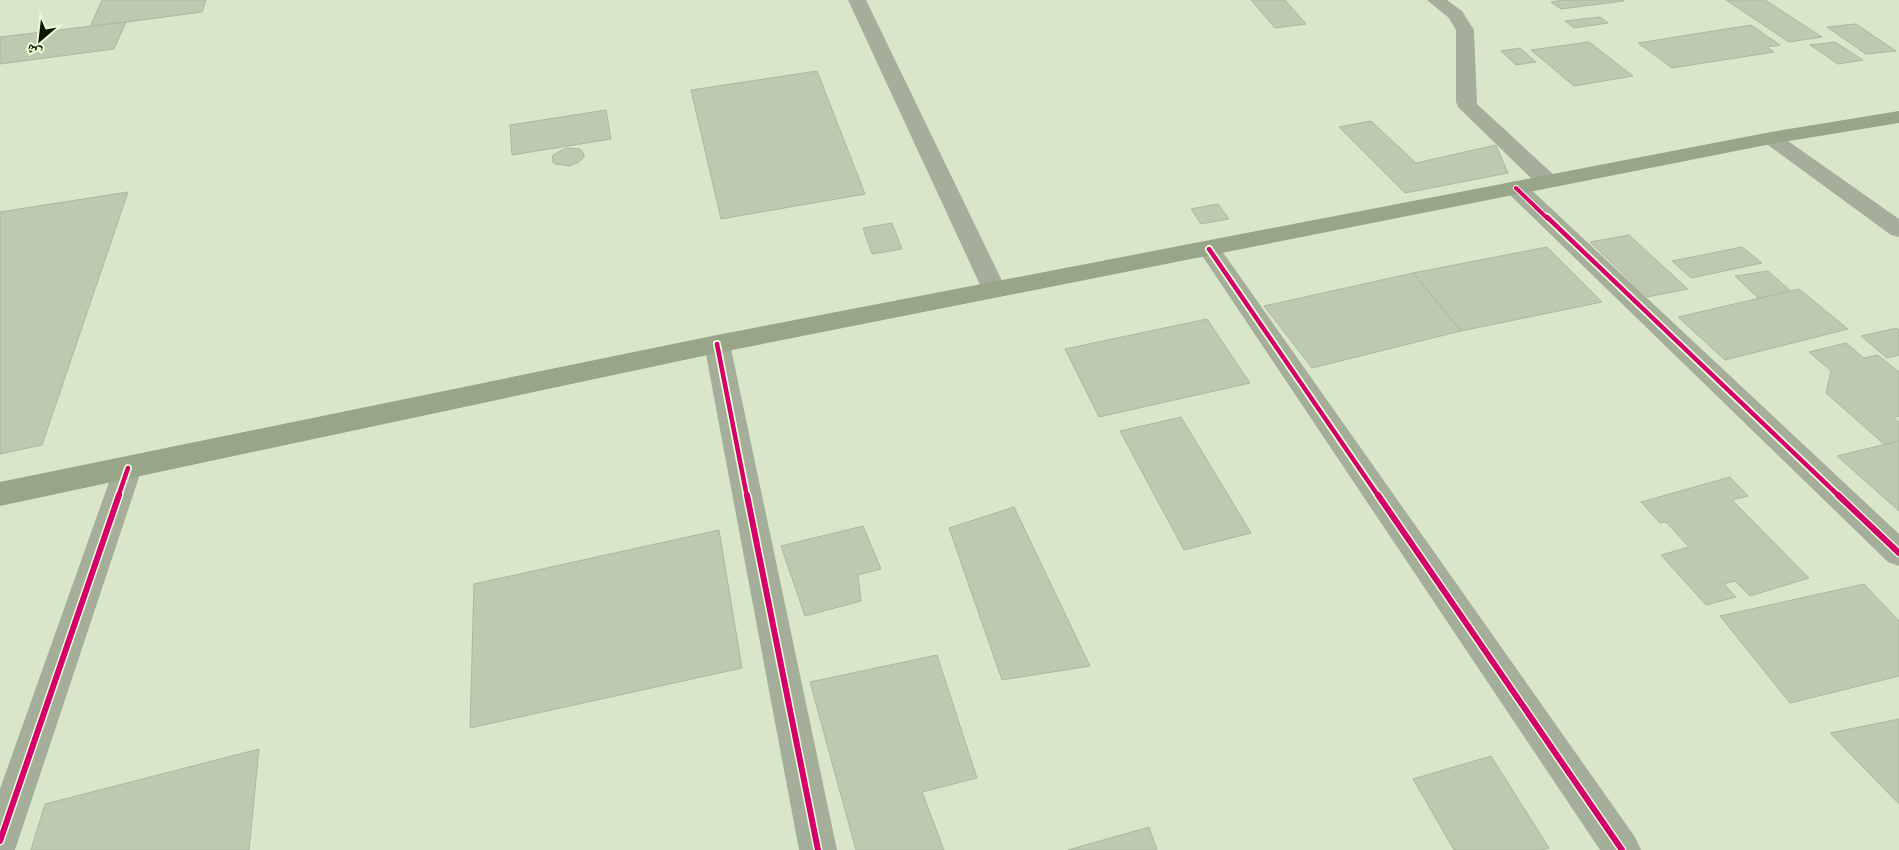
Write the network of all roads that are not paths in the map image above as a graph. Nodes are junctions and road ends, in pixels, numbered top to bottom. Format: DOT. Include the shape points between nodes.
graph roads {
  1 [pos="857,0"];
  2 [pos="1436,0"];
  3 [pos="1899,118"];
  4 [pos="1770,138"];
  5 [pos="1547,181"];
  6 [pos="1516,188"];
  7 [pos="1899,230"];
  8 [pos="1209,249"];
  9 [pos="994,289"];
  10 [pos="717,344"];
  11 [pos="128,468"];
  12 [pos="0,494"];
  13 [pos="1899,553"];
  14 [pos="0,841"];
  15 [pos="818,850"];
  16 [pos="1622,850"];
  1 -- 9 [label="street"];
  2 -- 5 [label="street" via="1456,15 1465,30 1468,108"];
  3 -- 4 [label="main road"];
  4 -- 5 [label="main road"];
  4 -- 7 [label="street"];
  5 -- 6 [label="main road"];
  6 -- 8 [label="main road"];
  6 -- 13 [label="street"];
  8 -- 9 [label="main road"];
  8 -- 16 [label="street"];
  9 -- 10 [label="main road"];
  10 -- 11 [label="main road"];
  10 -- 15 [label="street"];
  11 -- 12 [label="main road"];
  11 -- 14 [label="street"];
}
